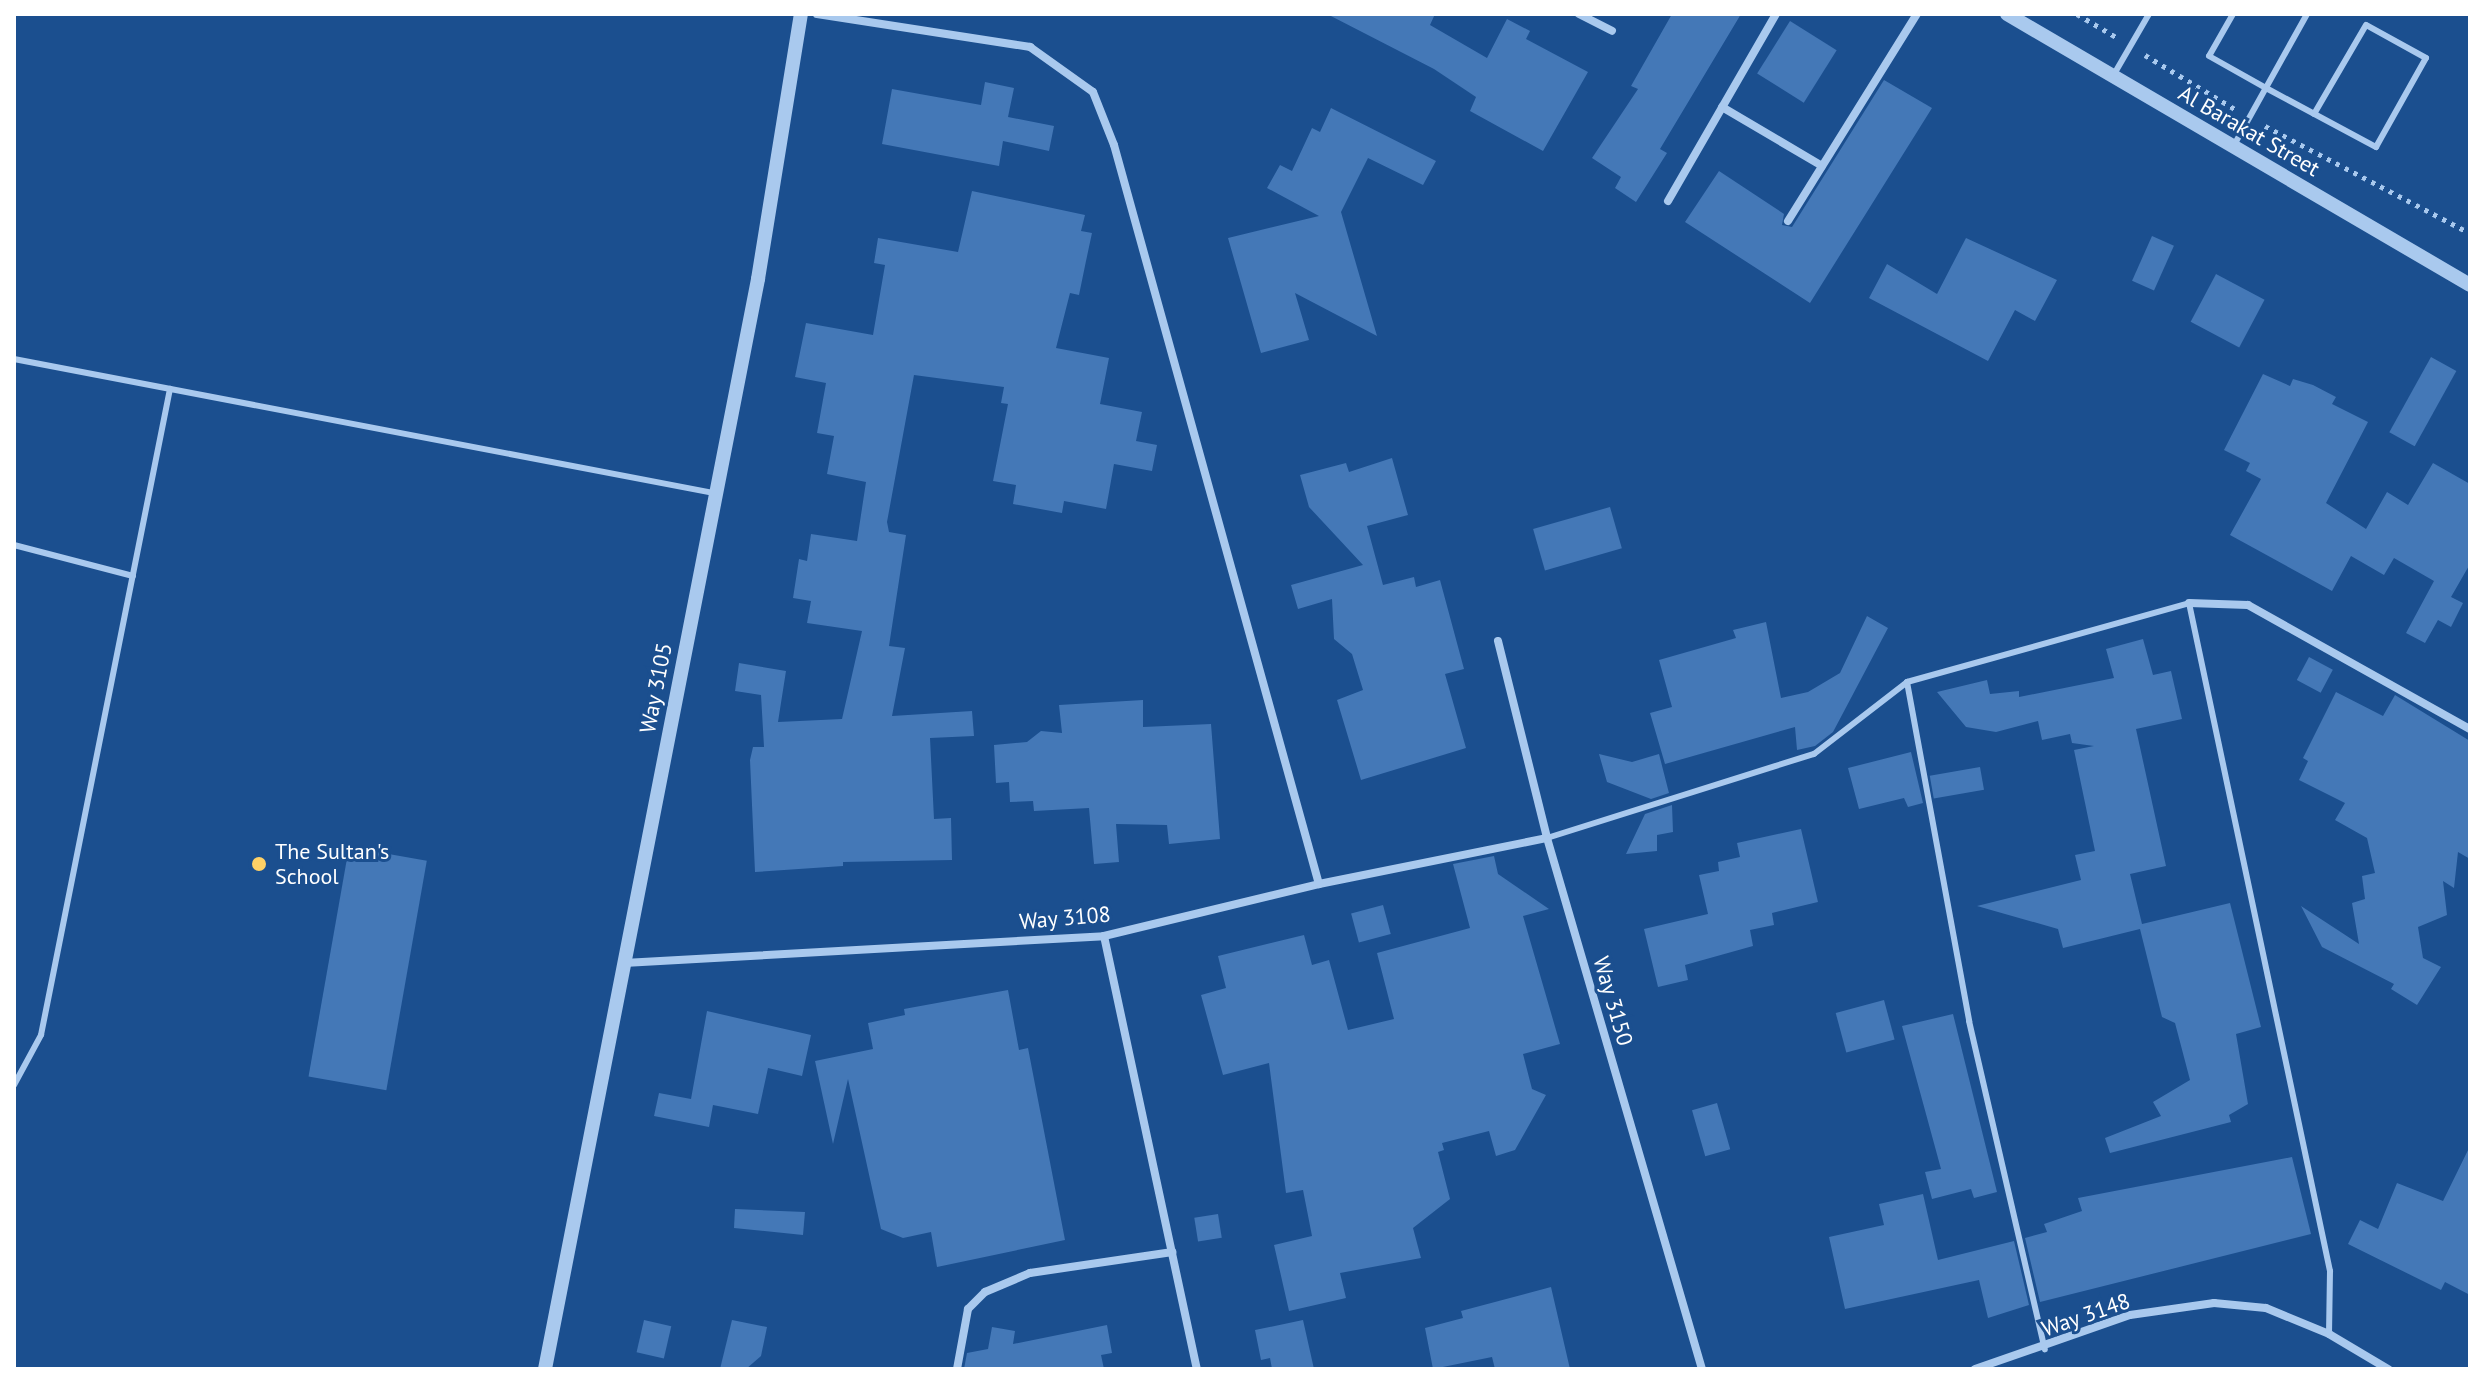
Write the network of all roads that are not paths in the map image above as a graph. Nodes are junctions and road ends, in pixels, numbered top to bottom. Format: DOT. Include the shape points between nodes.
graph roads {
  1 [pos="801,14"];
  2 [pos="817,14"];
  3 [pos="1579,14"];
  4 [pos="1776,14"];
  5 [pos="1917,14"];
  6 [pos="2007,14"];
  7 [pos="2149,14"];
  8 [pos="2233,14"];
  9 [pos="2307,14"];
  10 [pos="1612,31"];
  11 [pos="2113,76"];
  12 [pos="2266,88"];
  13 [pos="1722,107"];
  14 [pos="2314,114"];
  15 [pos="2233,147"];
  16 [pos="1822,166"];
  17 [pos="1668,201"];
  18 [pos="1788,221"];
  19 [pos="2470,285"];
  20 [pos="14,359"];
  21 [pos="170,389"];
  22 [pos="716,494"];
  23 [pos="14,545"];
  24 [pos="133,576"];
  25 [pos="2189,603"];
  26 [pos="1498,641"];
  27 [pos="1907,682"];
  28 [pos="2470,729"];
  29 [pos="1547,838"];
  30 [pos="1319,884"];
  31 [pos="1104,936"];
  32 [pos="624,963"];
  33 [pos="14,1085"];
  34 [pos="1172,1252"];
  35 [pos="2329,1334"];
  36 [pos="2045,1349"];
  37 [pos="545,1369"];
  38 [pos="957,1369"];
  39 [pos="1197,1369"];
  40 [pos="1702,1369"];
  41 [pos="1975,1369"];
  42 [pos="2388,1369"];
  1 -- 22 [label="street, Way 3105"];
  2 -- 30 [label="street" via="1030,47 1093,92 1114,145"];
  3 -- 10 [label="street"];
  4 -- 13 [label="street"];
  5 -- 16 [label="street"];
  6 -- 11 [label="street, Al Barakat Street"];
  7 -- 11 [label="lane"];
  8 -- 12 [label="lane" via="2209,56"];
  9 -- 12 [label="lane"];
  11 -- 15 [label="street, Al Barakat Street"];
  12 -- 14 [label="lane"];
  12 -- 15 [label="lane"];
  13 -- 16 [label="street"];
  13 -- 17 [label="street"];
  14 -- 14 [label="lane" via="2376,147 2426,58 2366,25"];
  15 -- 19 [label="street, Al Barakat Street"];
  16 -- 18 [label="street"];
  20 -- 21 [label="lane"];
  21 -- 22 [label="lane"];
  21 -- 24 [label="lane"];
  22 -- 32 [label="street, Way 3105"];
  23 -- 24 [label="lane"];
  24 -- 33 [label="lane" via="41,1035"];
  25 -- 27 [label="lane"];
  25 -- 28 [label="street" via="2248,605"];
  25 -- 35 [label="lane" via="2330,1271"];
  26 -- 29 [label="street, Way 3150"];
  27 -- 29 [label="lane" via="1814,754"];
  27 -- 36 [label="lane" via="1969,1021"];
  29 -- 30 [label="street, Way 3108"];
  29 -- 40 [label="street, Way 3150"];
  30 -- 31 [label="street, Way 3108"];
  31 -- 32 [label="street, Way 3108"];
  31 -- 34 [label="street"];
  32 -- 37 [label="street, Way 3105"];
  34 -- 38 [label="street" via="1030,1273 985,1292 968,1309"];
  34 -- 39 [label="street"];
  35 -- 36 [label="street, Way 3148" via="2266,1308 2214,1303 2130,1315"];
  35 -- 42 [label="street, Way 3148"];
  36 -- 41 [label="street, Way 3148"];
}
